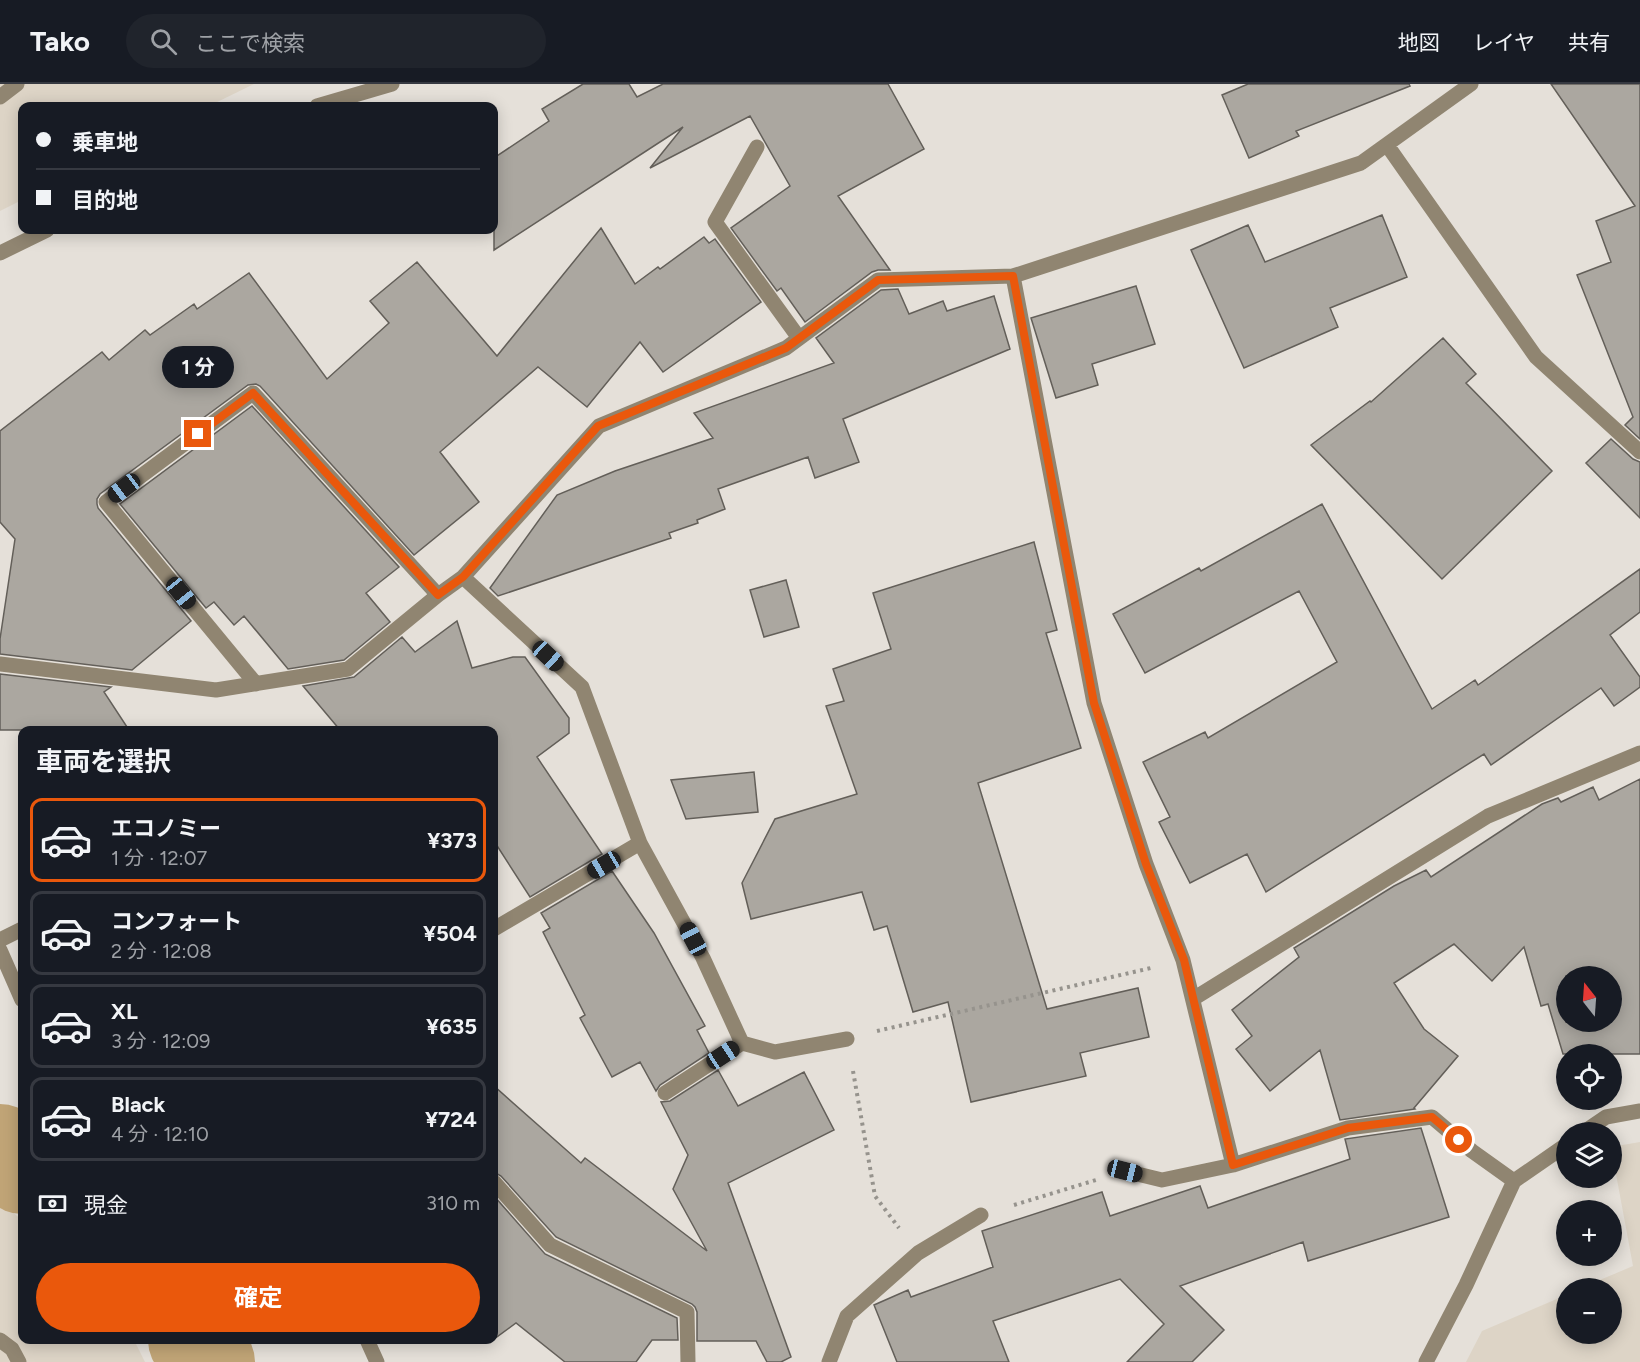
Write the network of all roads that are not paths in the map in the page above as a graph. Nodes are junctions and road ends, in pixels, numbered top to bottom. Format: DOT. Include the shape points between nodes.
graph roads {
  1 [pos="17,84"];
  2 [pos="392,84"];
  3 [pos="1471,84"];
  4 [pos="0,98"];
  5 [pos="331,102"];
  6 [pos="1387,145"];
  7 [pos="757,147"];
  8 [pos="39,234"];
  9 [pos="0,253"];
  10 [pos="1013,276"];
  11 [pos="799,339"];
  12 [pos="1640,452"];
  13 [pos="463,577"];
  14 [pos="438,595"];
  15 [pos="0,664"];
  16 [pos="256,684"];
  17 [pos="1640,753"];
  18 [pos="640,843"];
  19 [pos="498,927"];
  20 [pos="18,931"];
  21 [pos="0,940"];
  22 [pos="0,950"];
  23 [pos="18,991"];
  24 [pos="1193,999"];
  25 [pos="847,1039"];
  26 [pos="742,1042"];
  27 [pos="665,1093"];
  28 [pos="1640,1111"];
  29 [pos="1599,1122"];
  30 [pos="1556,1152"];
  31 [pos="1233,1165"];
  32 [pos="1125,1171"];
  33 [pos="1514,1181"];
  34 [pos="498,1186"];
  35 [pos="981,1215"];
  36 [pos="0,1340"];
  37 [pos="370,1344"];
  38 [pos="19,1362"];
  39 [pos="377,1362"];
  40 [pos="688,1362"];
  41 [pos="829,1362"];
  42 [pos="1425,1362"];
  1 -- 4 [label="street"];
  2 -- 5 [label="street"];
  3 -- 6 [label="street"];
  6 -- 10 [label="street" via="1361,163"];
  6 -- 12 [label="street" via="1536,357"];
  7 -- 11 [label="street" via="715,222"];
  8 -- 9 [label="street"];
  10 -- 11 [label="street" via="878,280"];
  10 -- 24 [label="street" via="1094,703 1146,864 1184,960"];
  11 -- 13 [label="street" via="786,348 598,426"];
  13 -- 14 [label="street"];
  13 -- 18 [label="street" via="582,687"];
  14 -- 16 [label="street" via="348,669"];
  14 -- 16 [label="street" via="253,393 106,502"];
  15 -- 16 [label="street" via="216,690"];
  17 -- 24 [label="street" via="1488,816"];
  18 -- 19 [label="street"];
  18 -- 26 [label="street" via="703,958"];
  20 -- 21 [label="street"];
  22 -- 23 [label="street"];
  24 -- 31 [label="street"];
  25 -- 26 [label="street" via="775,1052"];
  26 -- 27 [label="street"];
  28 -- 29 [label="street"];
  30 -- 33 [label="street"];
  31 -- 32 [label="street" via="1162,1180"];
  31 -- 33 [label="street" via="1348,1128 1432,1117"];
  33 -- 42 [label="street"];
  34 -- 40 [label="street" via="550,1245 687,1312"];
  35 -- 41 [label="street" via="918,1252 847,1316"];
  36 -- 38 [label="street" via="12,1349"];
  37 -- 39 [label="street"];
}
